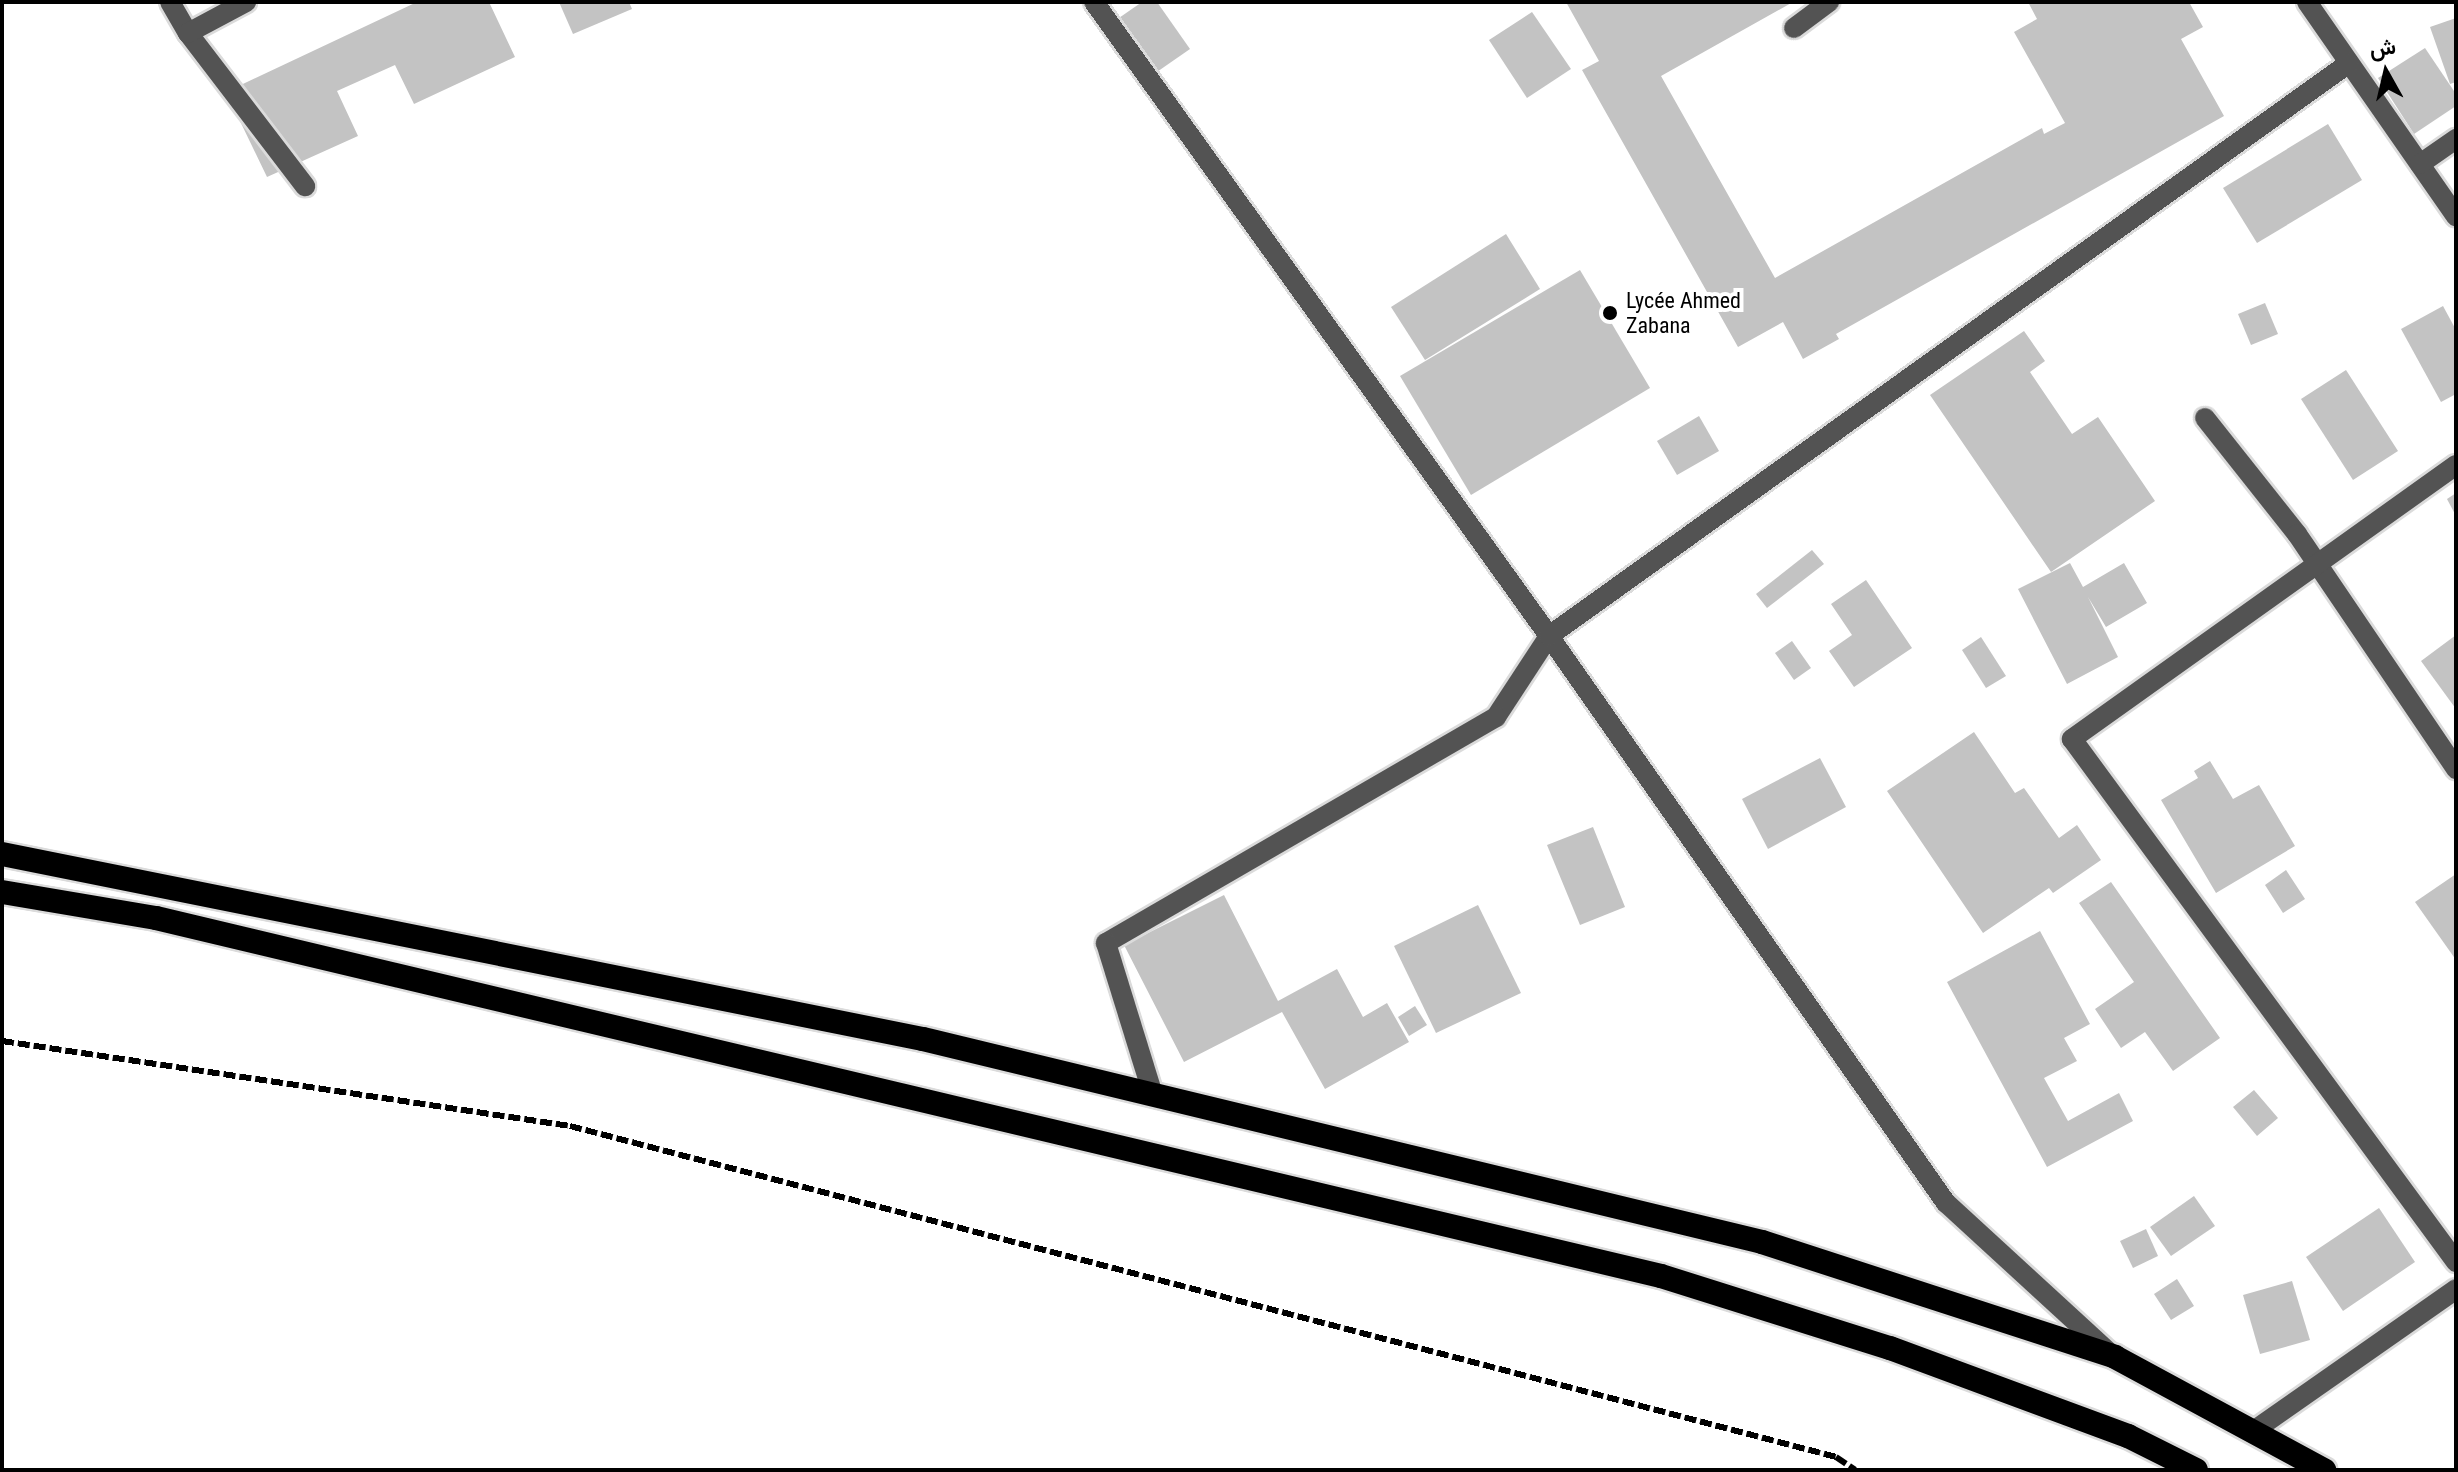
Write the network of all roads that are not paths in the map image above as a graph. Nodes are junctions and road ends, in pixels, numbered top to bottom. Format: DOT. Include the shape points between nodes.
graph roads {
  1 [pos="170,2"];
  2 [pos="246,2"];
  3 [pos="1094,2"];
  4 [pos="1829,2"];
  5 [pos="2307,2"];
  6 [pos="1794,28"];
  7 [pos="188,33"];
  8 [pos="2349,63"];
  9 [pos="2456,139"];
  10 [pos="2420,164"];
  11 [pos="305,186"];
  12 [pos="2456,216"];
  13 [pos="2205,418"];
  14 [pos="2456,465"];
  15 [pos="2315,566"];
  16 [pos="1549,636"];
  17 [pos="2456,769"];
  18 [pos="2,854"];
  19 [pos="2,892"];
  20 [pos="1153,1095"];
  21 [pos="2456,1262"];
  22 [pos="2456,1289"];
  23 [pos="2115,1357"];
  24 [pos="2252,1432"];
  25 [pos="2196,1470"];
  26 [pos="2324,1470"];
  1 -- 7 [label="street"];
  2 -- 7 [label="street"];
  3 -- 16 [label="street"];
  4 -- 6 [label="street"];
  5 -- 8 [label="street"];
  7 -- 11 [label="street"];
  8 -- 10 [label="street"];
  8 -- 16 [label="street"];
  9 -- 10 [label="street"];
  10 -- 12 [label="street"];
  13 -- 15 [label="street" via="2297,534"];
  14 -- 15 [label="street"];
  15 -- 17 [label="street"];
  15 -- 21 [label="street" via="2072,739"];
  16 -- 20 [label="street" via="1496,717 1106,943"];
  16 -- 23 [label="street" via="1946,1203"];
  18 -- 20 [label="highway" via="923,1039"];
  19 -- 25 [label="highway" via="156,918 1661,1276 1905,1353 2128,1436"];
  20 -- 23 [label="highway" via="1762,1242"];
  22 -- 24 [label="street"];
  23 -- 24 [label="highway"];
  24 -- 26 [label="highway"];
}
